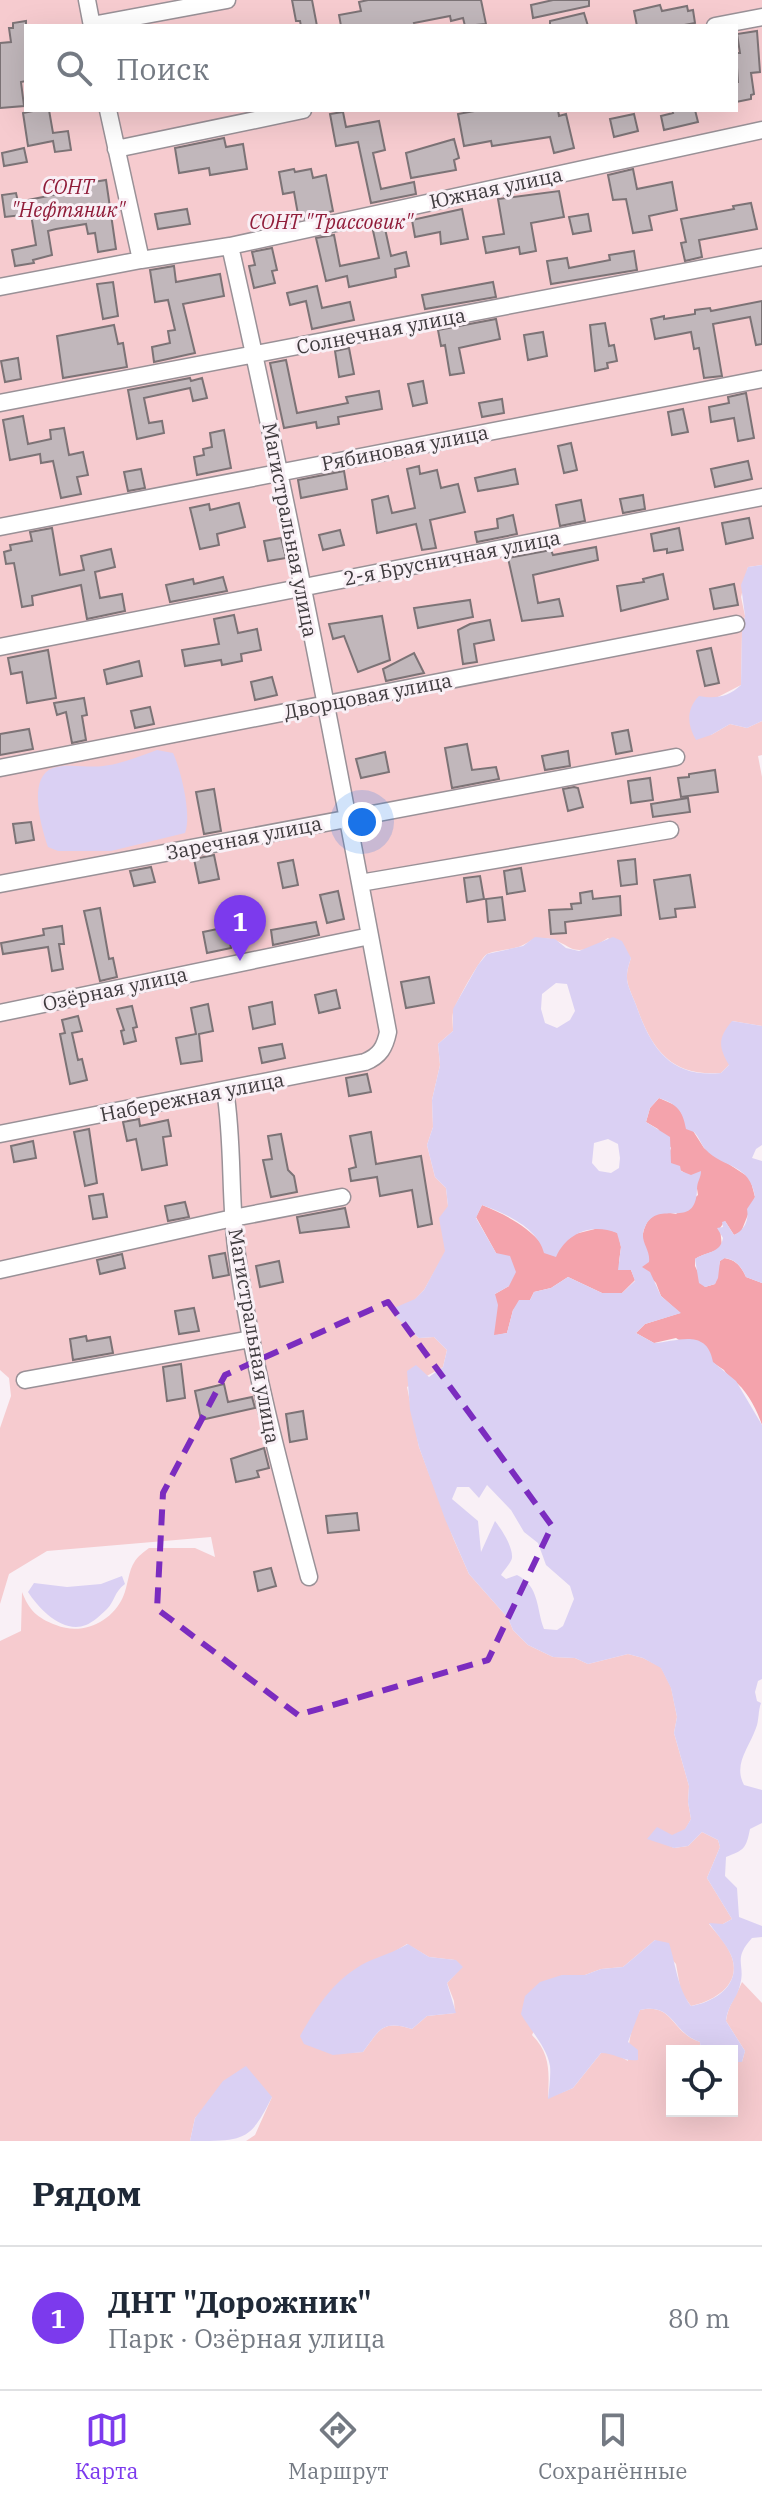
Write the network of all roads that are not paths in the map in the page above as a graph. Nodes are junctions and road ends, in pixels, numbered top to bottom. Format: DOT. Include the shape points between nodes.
graph roads {
  1 [pos="87,0"];
  2 [pos="227,0"];
  3 [pos="762,17"];
  4 [pos="92,24"];
  5 [pos="102,24"];
  6 [pos="725,24"];
  7 [pos="108,112"];
  8 [pos="293,112"];
  9 [pos="762,130"];
  10 [pos="116,149"];
  11 [pos="230,246"];
  12 [pos="762,257"];
  13 [pos="141,260"];
  14 [pos="0,287"];
  15 [pos="255,354"];
  16 [pos="762,379"];
  17 [pos="0,403"];
  18 [pos="279,473"];
  19 [pos="762,497"];
  20 [pos="0,527"];
  21 [pos="302,587"];
  22 [pos="736,624"];
  23 [pos="0,647"];
  24 [pos="325,705"];
  25 [pos="676,757"];
  26 [pos="0,768"];
  27 [pos="347,819"];
  28 [pos="670,830"];
  29 [pos="360,883"];
  30 [pos="0,884"];
  31 [pos="370,936"];
  32 [pos="0,1013"];
  33 [pos="381,1052"];
  34 [pos="225,1090"];
  35 [pos="0,1134"];
  36 [pos="342,1197"];
  37 [pos="233,1218"];
  38 [pos="0,1270"];
  39 [pos="251,1339"];
  40 [pos="25,1380"];
  41 [pos="309,1577"];
  1 -- 4 [label="street"];
  2 -- 5 [label="street"];
  3 -- 6 [label="street"];
  7 -- 10 [label="street"];
  8 -- 10 [label="street"];
  9 -- 11 [label="street, Южная улица"];
  10 -- 13 [label="street"];
  11 -- 13 [label="street"];
  11 -- 15 [label="street, Магистральная улица"];
  12 -- 15 [label="street, Солнечная улица"];
  13 -- 14 [label="street"];
  15 -- 17 [label="street, Солнечная улица"];
  15 -- 18 [label="street, Магистральная улица"];
  16 -- 18 [label="street, Рябиновая улица"];
  18 -- 20 [label="street, Рябиновая улица"];
  18 -- 21 [label="street, Магистральная улица"];
  19 -- 21 [label="street, 2-я Брусничная улица"];
  21 -- 23 [label="street, 2-я Брусничная улица"];
  21 -- 24 [label="street, Магистральная улица"];
  22 -- 24 [label="street, Дворцовая улица"];
  24 -- 26 [label="street, Дворцовая улица"];
  24 -- 27 [label="street, Магистральная улица"];
  25 -- 27 [label="street, Заречная улица"];
  27 -- 29 [label="street, Магистральная улица"];
  27 -- 30 [label="street, Заречная улица"];
  28 -- 29 [label="street"];
  29 -- 31 [label="street, Магистральная улица"];
  31 -- 32 [label="street, Озёрная улица"];
  31 -- 33 [label="street, Магистральная улица" via="388,1032"];
  33 -- 34 [label="street, Набережная улица" via="365,1062"];
  34 -- 35 [label="street, Набережная улица"];
  34 -- 37 [label="street, Магистральная улица" via="232,1137"];
  36 -- 37 [label="street"];
  37 -- 38 [label="street"];
  37 -- 39 [label="street, Магистральная улица"];
  39 -- 40 [label="street"];
  39 -- 41 [label="street, Магистральная улица"];
}
